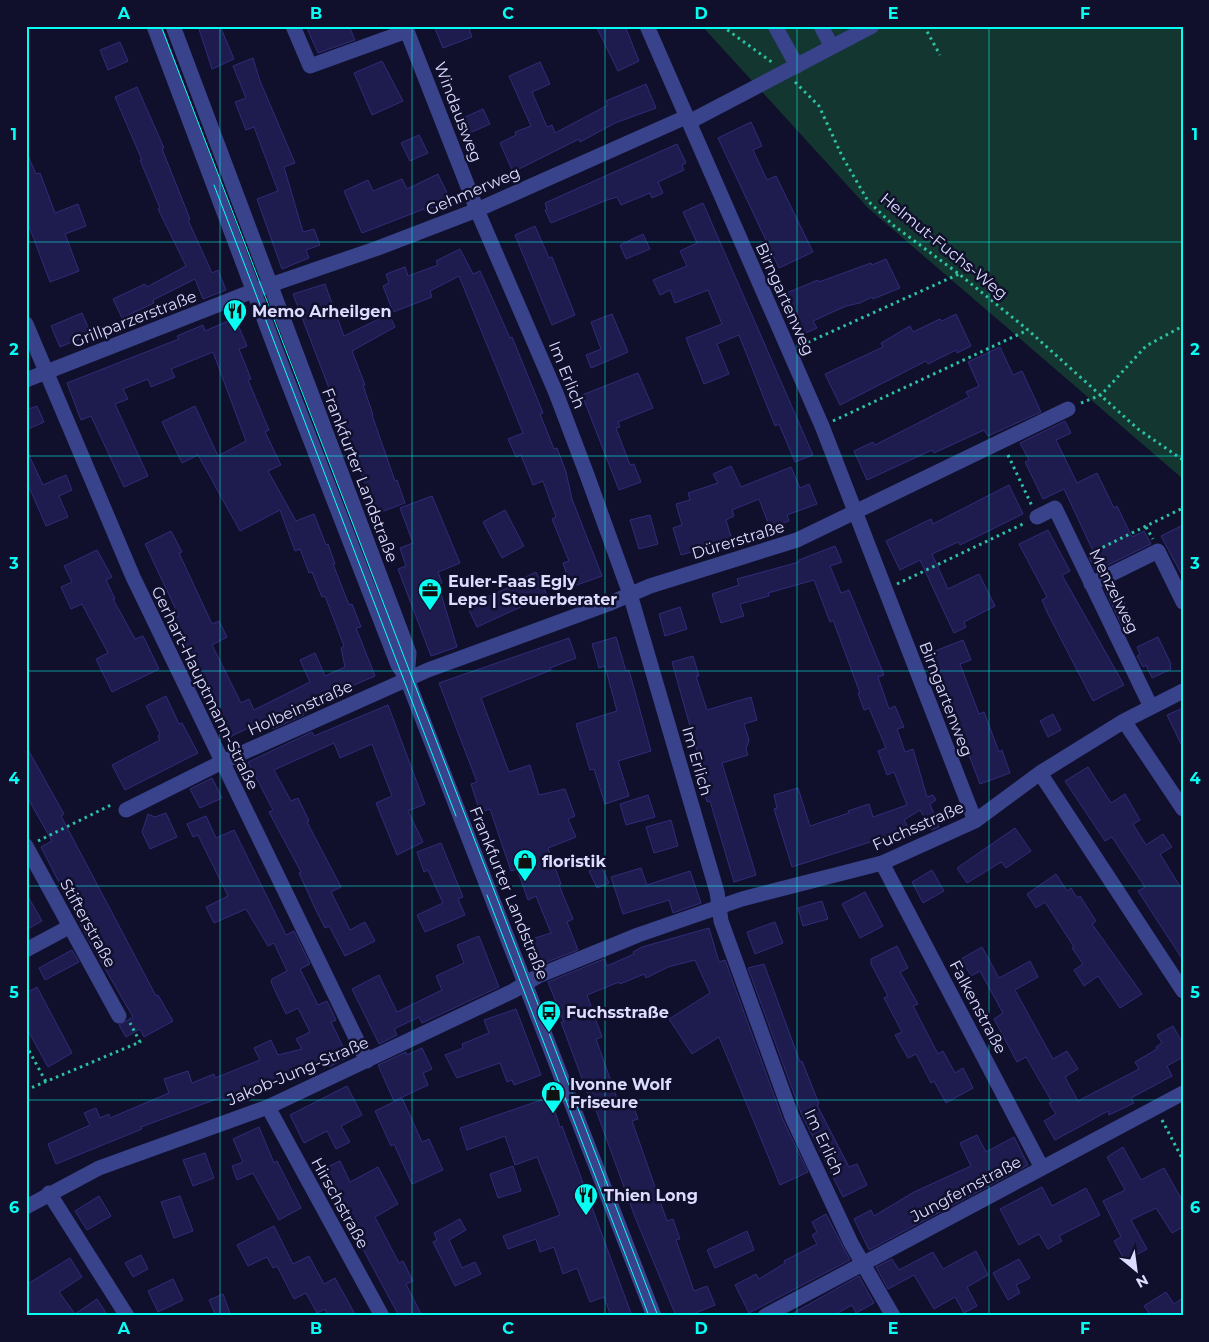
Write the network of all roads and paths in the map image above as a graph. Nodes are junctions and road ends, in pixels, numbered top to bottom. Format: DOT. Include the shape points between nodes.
graph roads {
  1 [pos="154,26"];
  2 [pos="173,26"];
  3 [pos="293,26"];
  4 [pos="647,26"];
  5 [pos="722,26"];
  6 [pos="776,26"];
  7 [pos="821,26"];
  8 [pos="872,26"];
  9 [pos="924,26"];
  10 [pos="406,29"];
  11 [pos="832,47"];
  12 [pos="940,56"];
  13 [pos="791,69"];
  14 [pos="688,119"];
  15 [pos="477,210"];
  16 [pos="959,274"];
  17 [pos="269,286"];
  18 [pos="254,291"];
  19 [pos="26,324"];
  20 [pos="1183,326"];
  21 [pos="1028,330"];
  22 [pos="789,351"];
  23 [pos="45,372"];
  24 [pos="26,380"];
  25 [pos="1101,395"];
  26 [pos="1068,409"];
  27 [pos="822,426"];
  28 [pos="1001,440"];
  29 [pos="1183,460"];
  30 [pos="1183,508"];
  31 [pos="854,512"];
  32 [pos="1037,517"];
  33 [pos="1080,559"];
  34 [pos="1091,584"];
  35 [pos="885,589"];
  36 [pos="630,594"];
  37 [pos="1183,602"];
  38 [pos="408,679"];
  39 [pos="1183,691"];
  40 [pos="1151,707"];
  41 [pos="1124,720"];
  42 [pos="222,762"];
  43 [pos="1040,773"];
  44 [pos="1183,808"];
  45 [pos="126,810"];
  46 [pos="975,821"];
  47 [pos="26,847"];
  48 [pos="882,863"];
  49 [pos="719,907"];
  50 [pos="69,927"];
  51 [pos="26,950"];
  52 [pos="526,983"];
  53 [pos="1183,991"];
  54 [pos="119,1016"];
  55 [pos="26,1045"];
  56 [pos="367,1061"];
  57 [pos="46,1082"];
  58 [pos="26,1090"];
  59 [pos="1183,1093"];
  60 [pos="268,1107"];
  61 [pos="1155,1109"];
  62 [pos="1183,1160"];
  63 [pos="1042,1168"];
  64 [pos="49,1193"];
  65 [pos="26,1206"];
  66 [pos="864,1264"];
  67 [pos="127,1316"];
  68 [pos="382,1316"];
  69 [pos="654,1316"];
  70 [pos="765,1316"];
  71 [pos="893,1316"];
  1 -- 18 [label="street, Frankfurter Landstraße"];
  2 -- 17 [label="street, Frankfurter Landstraße"];
  3 -- 10 [label="street" via="310,66"];
  4 -- 14 [label="street, Birngartenweg"];
  5 -- 13 [label="path, Helmut-Fuchs-Weg"];
  6 -- 13 [label="street"];
  7 -- 11 [label="street"];
  8 -- 11 [label="street, Gehmerweg"];
  9 -- 12 [label="path"];
  10 -- 15 [label="street, Windausweg"];
  11 -- 13 [label="street, Gehmerweg"];
  13 -- 14 [label="street, Gehmerweg"];
  13 -- 16 [label="path, Helmut-Fuchs-Weg" via="819,106 868,201 893,225"];
  14 -- 15 [label="street, Gehmerweg"];
  14 -- 22 [label="street, Birngartenweg"];
  15 -- 17 [label="street, Gehmerweg"];
  15 -- 36 [label="street, Im Erlich" via="556,393"];
  16 -- 21 [label="path, Helmut-Fuchs-Weg"];
  16 -- 22 [label="path"];
  17 -- 18 [label="street"];
  17 -- 38 [label="street, Frankfurter Landstraße" via="409,653"];
  18 -- 23 [label="street, Grillparzerstraße"];
  18 -- 38 [label="street, Frankfurter Landstraße" via="398,665"];
  19 -- 23 [label="street, Gerhart-Hauptmann-Straße"];
  20 -- 25 [label="path" via="1146,346"];
  21 -- 25 [label="path, Helmut-Fuchs-Weg"];
  21 -- 27 [label="path"];
  22 -- 27 [label="street, Birngartenweg"];
  23 -- 24 [label="street, Grillparzerstraße"];
  23 -- 42 [label="street, Gerhart-Hauptmann-Straße" via="133,577"];
  25 -- 26 [label="path"];
  25 -- 29 [label="path, Helmut-Fuchs-Weg" via="1138,429"];
  26 -- 28 [label="street, Dürerstraße"];
  27 -- 31 [label="street, Birngartenweg"];
  28 -- 31 [label="street, Dürerstraße"];
  28 -- 32 [label="path"];
  30 -- 33 [label="path"];
  31 -- 35 [label="street, Birngartenweg"];
  31 -- 36 [label="street, Dürerstraße" via="797,540"];
  32 -- 33 [label="street, Menzelweg" via="1055,508"];
  32 -- 35 [label="path"];
  33 -- 34 [label="street, Menzelweg"];
  34 -- 37 [label="street" via="1158,551"];
  34 -- 40 [label="street, Menzelweg"];
  35 -- 46 [label="street, Birngartenweg"];
  36 -- 38 [label="street, Dürerstraße"];
  36 -- 49 [label="street, Im Erlich"];
  38 -- 42 [label="street, Holbeinstraße"];
  38 -- 52 [label="street, Frankfurter Landstraße"];
  39 -- 40 [label="street, Fuchsstraße"];
  40 -- 41 [label="street, Fuchsstraße"];
  41 -- 43 [label="street, Fuchsstraße"];
  41 -- 44 [label="street"];
  42 -- 45 [label="street, Holbeinstraße"];
  42 -- 56 [label="street, Gerhart-Hauptmann-Straße"];
  43 -- 46 [label="street, Fuchsstraße"];
  43 -- 53 [label="street"];
  45 -- 47 [label="path" via="115,803"];
  46 -- 48 [label="street, Fuchsstraße"];
  47 -- 50 [label="street, Stifterstraße"];
  48 -- 49 [label="street, Fuchsstraße"];
  48 -- 63 [label="street, Falkenstraße"];
  49 -- 52 [label="street, Fuchsstraße" via="593,952"];
  49 -- 66 [label="street, Im Erlich" via="721,921 792,1117"];
  50 -- 51 [label="street"];
  50 -- 54 [label="street, Stifterstraße"];
  52 -- 56 [label="street, Jakob-Jung-Straße"];
  52 -- 69 [label="street, Frankfurter Landstraße"];
  54 -- 57 [label="path" via="128,1020 140,1042"];
  55 -- 57 [label="path"];
  56 -- 60 [label="street, Jakob-Jung-Straße"];
  57 -- 58 [label="path"];
  59 -- 61 [label="street, Jungfernstraße"];
  60 -- 64 [label="street, Jakob-Jung-Straße" via="98,1168"];
  60 -- 68 [label="street, Hirschstraße"];
  61 -- 62 [label="path"];
  61 -- 63 [label="street, Jungfernstraße"];
  63 -- 66 [label="street, Jungfernstraße"];
  64 -- 65 [label="street, Jakob-Jung-Straße"];
  64 -- 67 [label="street"];
  66 -- 70 [label="street, Jungfernstraße"];
  66 -- 71 [label="street, Im Erlich"];
}
